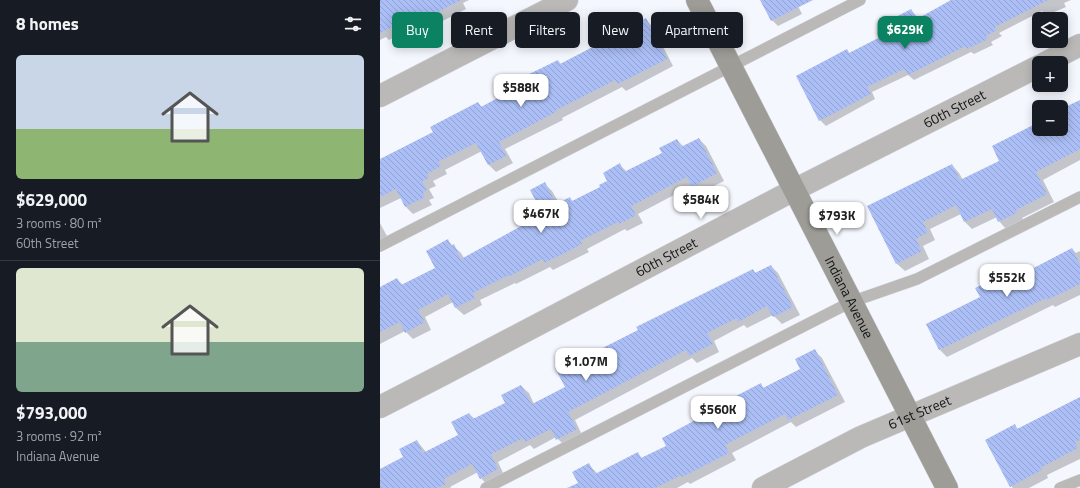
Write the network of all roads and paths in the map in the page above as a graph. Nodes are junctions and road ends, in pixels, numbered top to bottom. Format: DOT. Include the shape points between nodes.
graph roads {
  1 [pos="567,0"];
  2 [pos="697,0"];
  3 [pos="860,0"];
  4 [pos="1080,45"];
  5 [pos="1059,56"];
  6 [pos="731,67"];
  7 [pos="1032,70"];
  8 [pos="380,96"];
  9 [pos="794,190"];
  10 [pos="1080,197"];
  11 [pos="380,246"];
  12 [pos="852,302"];
  13 [pos="1080,344"];
  14 [pos="380,407"];
  15 [pos="910,417"];
  16 [pos="1080,480"];
  17 [pos="486,488"];
  18 [pos="763,488"];
  19 [pos="946,488"];
  20 [pos="1060,488"];
  1 -- 8 [label="street"];
  2 -- 6 [label="main road, Indiana Avenue"];
  3 -- 6 [label="lane"];
  4 -- 5 [label="street"];
  6 -- 9 [label="main road, Indiana Avenue"];
  6 -- 11 [label="lane"];
  7 -- 9 [label="street, 60th Street"];
  9 -- 12 [label="main road, Indiana Avenue"];
  9 -- 14 [label="street, 60th Street"];
  10 -- 12 [label="lane" via="917,279"];
  12 -- 15 [label="main road, Indiana Avenue"];
  12 -- 17 [label="lane"];
  13 -- 15 [label="street, 61st Street"];
  15 -- 18 [label="street, 61st Street" via="861,437"];
  15 -- 19 [label="main road, Indiana Avenue"];
  16 -- 20 [label="lane"];
}
